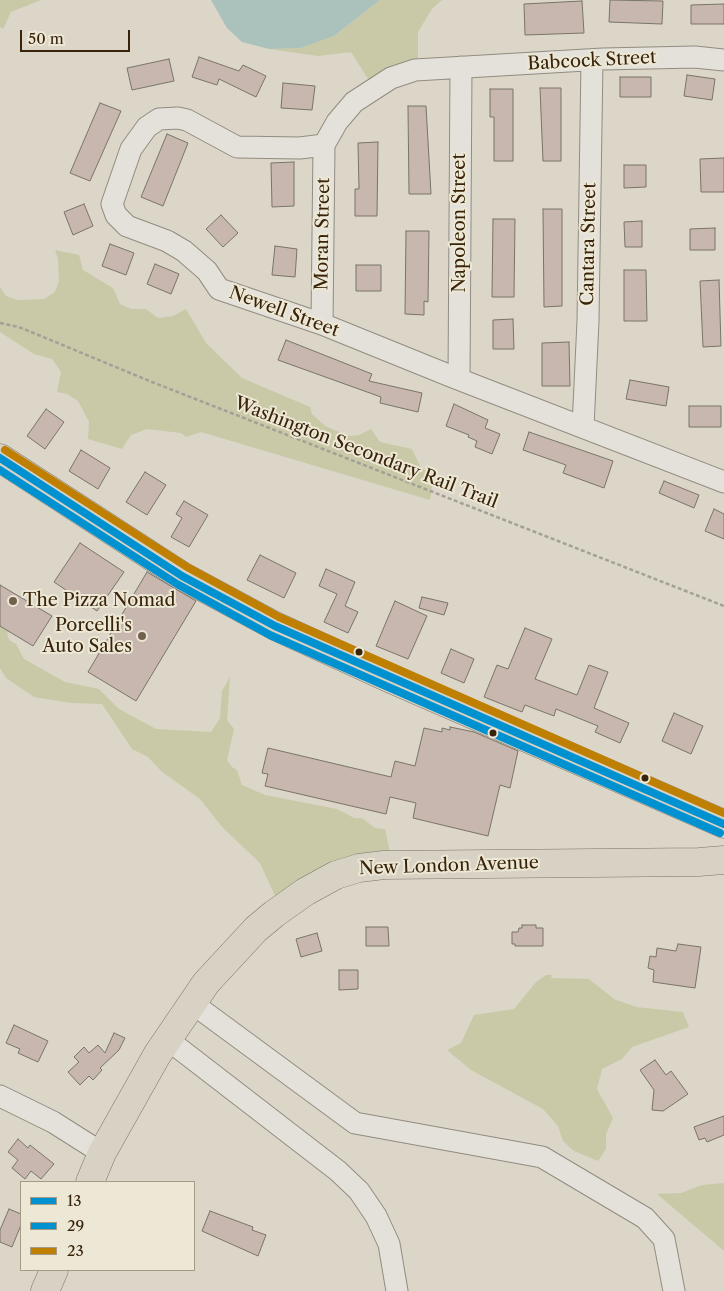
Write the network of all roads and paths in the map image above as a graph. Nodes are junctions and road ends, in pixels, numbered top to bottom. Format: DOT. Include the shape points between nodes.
graph roads {
  1 [pos="592,60"];
  2 [pos="724,60"];
  3 [pos="461,67"];
  4 [pos="324,145"];
  5 [pos="0,322"];
  6 [pos="322,324"];
  7 [pos="460,379"];
  8 [pos="583,428"];
  9 [pos="0,458"];
  10 [pos="724,482"];
  11 [pos="724,606"];
  12 [pos="724,824"];
  13 [pos="724,860"];
  14 [pos="192,1003"];
  15 [pos="167,1039"];
  16 [pos="0,1096"];
  17 [pos="102,1153"];
  18 [pos="90,1181"];
  19 [pos="54,1271"];
  20 [pos="45,1291"];
  21 [pos="397,1291"];
  22 [pos="674,1291"];
  1 -- 2 [label="street, Babcock Street" via="695,57"];
  1 -- 3 [label="street, Babcock Street"];
  1 -- 8 [label="street, Cantara Street"];
  3 -- 4 [label="street" via="426,68 391,78 350,106"];
  3 -- 7 [label="street, Napoleon Street"];
  4 -- 6 [label="street, Moran Street"];
  4 -- 6 [label="street, Newell Street" via="237,147 187,120 159,119 147,127 131,149 112,204 116,215 127,226 184,251 207,271 219,289"];
  5 -- 11 [label="path, Washington Secondary Rail Trail"];
  6 -- 7 [label="street, Newell Street"];
  7 -- 8 [label="street, Newell Street"];
  8 -- 10 [label="street, Newell Street"];
  9 -- 12 [label="main road" via="182,576 275,626"];
  13 -- 14 [label="main road, New London Avenue" via="359,868 328,879 274,914 206,983"];
  14 -- 15 [label="main road, New London Avenue"];
  14 -- 22 [label="street" via="355,1123 542,1157 628,1208 644,1218 664,1240"];
  15 -- 17 [label="main road, New London Avenue"];
  15 -- 21 [label="street" via="338,1170 359,1191 376,1216 388,1244"];
  16 -- 17 [label="street" via="53,1122"];
  17 -- 18 [label="main road, New London Avenue"];
  19 -- 20 [label="main road"];
}
